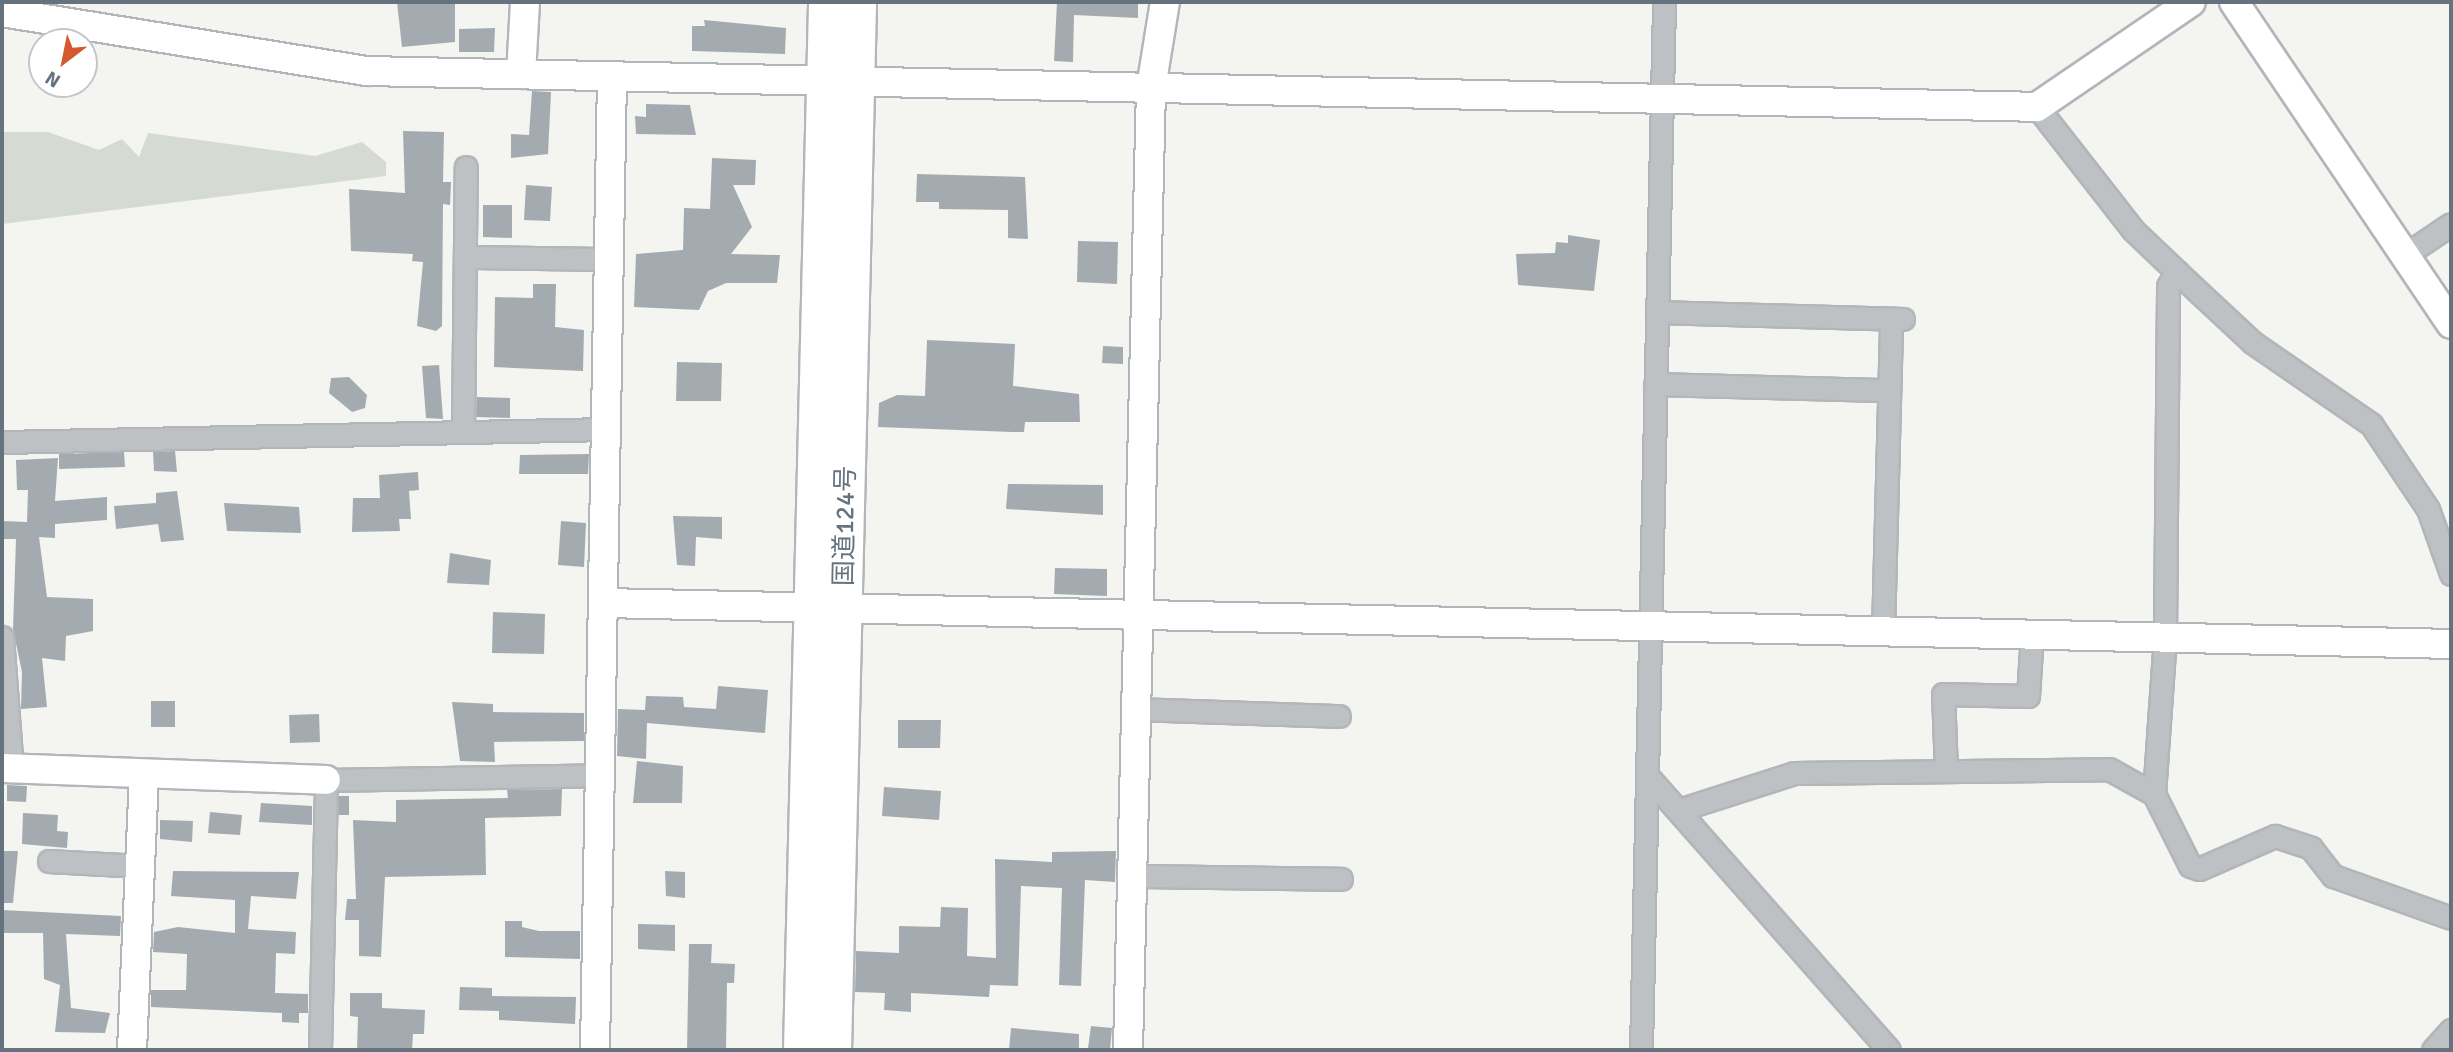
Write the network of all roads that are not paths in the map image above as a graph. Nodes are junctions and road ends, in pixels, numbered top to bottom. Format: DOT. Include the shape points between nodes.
graph roads {
  1 [pos="525,2"];
  2 [pos="827,2"];
  3 [pos="857,2"];
  4 [pos="1165,2"];
  5 [pos="1664,2"];
  6 [pos="2191,2"];
  7 [pos="2234,2"];
  8 [pos="2,12"];
  9 [pos="521,74"];
  10 [pos="612,77"];
  11 [pos="840,80"];
  12 [pos="1151,88"];
  13 [pos="1662,99"];
  14 [pos="2037,107"];
  15 [pos="466,167"];
  16 [pos="2451,224"];
  17 [pos="2405,255"];
  18 [pos="466,257"];
  19 [pos="609,259"];
  20 [pos="2177,272"];
  21 [pos="1657,312"];
  22 [pos="2451,324"];
  23 [pos="1655,384"];
  24 [pos="1889,390"];
  25 [pos="607,429"];
  26 [pos="463,432"];
  27 [pos="2,442"];
  28 [pos="2451,574"];
  29 [pos="604,603"];
  30 [pos="828,609"];
  31 [pos="1140,618"];
  32 [pos="1650,628"];
  33 [pos="1883,632"];
  34 [pos="2032,634"];
  35 [pos="2165,636"];
  36 [pos="2,637"];
  37 [pos="2451,644"];
  38 [pos="1138,709"];
  39 [pos="1339,716"];
  40 [pos="7,768"];
  41 [pos="1947,771"];
  42 [pos="601,775"];
  43 [pos="144,776"];
  44 [pos="1650,779"];
  45 [pos="326,780"];
  46 [pos="2154,794"];
  47 [pos="1682,809"];
  48 [pos="49,861"];
  49 [pos="140,866"];
  50 [pos="1133,876"];
  51 [pos="1341,879"];
  52 [pos="2451,918"];
  53 [pos="2451,1030"];
  54 [pos="132,1050"];
  55 [pos="320,1050"];
  56 [pos="595,1050"];
  57 [pos="802,1050"];
  58 [pos="832,1050"];
  59 [pos="1128,1050"];
  60 [pos="1641,1050"];
  61 [pos="1889,1050"];
  62 [pos="2433,1050"];
  1 -- 9 [label="street"];
  2 -- 11 [label="highway, 国道124号"];
  3 -- 11 [label="highway, 国道124号"];
  4 -- 12 [label="street"];
  5 -- 13 [label="street"];
  6 -- 14 [label="street"];
  7 -- 17 [label="street"];
  8 -- 9 [label="street" via="366,71"];
  9 -- 10 [label="street"];
  10 -- 11 [label="street"];
  10 -- 19 [label="street"];
  11 -- 12 [label="street"];
  11 -- 30 [label="highway, 国道124号"];
  12 -- 13 [label="street"];
  12 -- 31 [label="street"];
  13 -- 14 [label="street"];
  13 -- 21 [label="street"];
  14 -- 20 [label="street" via="2134,231"];
  15 -- 18 [label="street"];
  16 -- 17 [label="street"];
  17 -- 22 [label="street"];
  18 -- 19 [label="street"];
  18 -- 26 [label="street"];
  19 -- 25 [label="street"];
  20 -- 28 [label="street" via="2252,342 2371,424 2428,509"];
  20 -- 35 [label="street" via="2168,286"];
  21 -- 23 [label="street"];
  21 -- 24 [label="street" via="1898,319"];
  23 -- 24 [label="street"];
  23 -- 32 [label="street"];
  24 -- 33 [label="street"];
  25 -- 26 [label="street"];
  25 -- 29 [label="street"];
  26 -- 27 [label="street"];
  29 -- 30 [label="street"];
  29 -- 42 [label="street"];
  30 -- 31 [label="street"];
  30 -- 57 [label="highway, 国道124号"];
  30 -- 58 [label="highway, 国道124号"];
  31 -- 32 [label="street"];
  31 -- 38 [label="street"];
  32 -- 33 [label="street"];
  32 -- 44 [label="street"];
  33 -- 34 [label="street"];
  34 -- 35 [label="street"];
  34 -- 41 [label="street" via="2028,696 1943,694"];
  35 -- 37 [label="street"];
  35 -- 46 [label="street"];
  36 -- 40 [label="street"];
  38 -- 39 [label="street"];
  38 -- 50 [label="street"];
  40 -- 43 [label="street"];
  41 -- 46 [label="street" via="2109,769"];
  41 -- 47 [label="street" via="1794,773"];
  42 -- 45 [label="street"];
  42 -- 56 [label="street"];
  43 -- 45 [label="street"];
  43 -- 49 [label="street"];
  44 -- 47 [label="street"];
  44 -- 60 [label="street"];
  45 -- 55 [label="street"];
  46 -- 52 [label="street" via="2190,866 2199,869 2275,836 2311,848 2333,876"];
  47 -- 61 [label="street"];
  48 -- 49 [label="street"];
  49 -- 54 [label="street"];
  50 -- 51 [label="street"];
  50 -- 59 [label="street"];
  53 -- 62 [label="street"];
}
